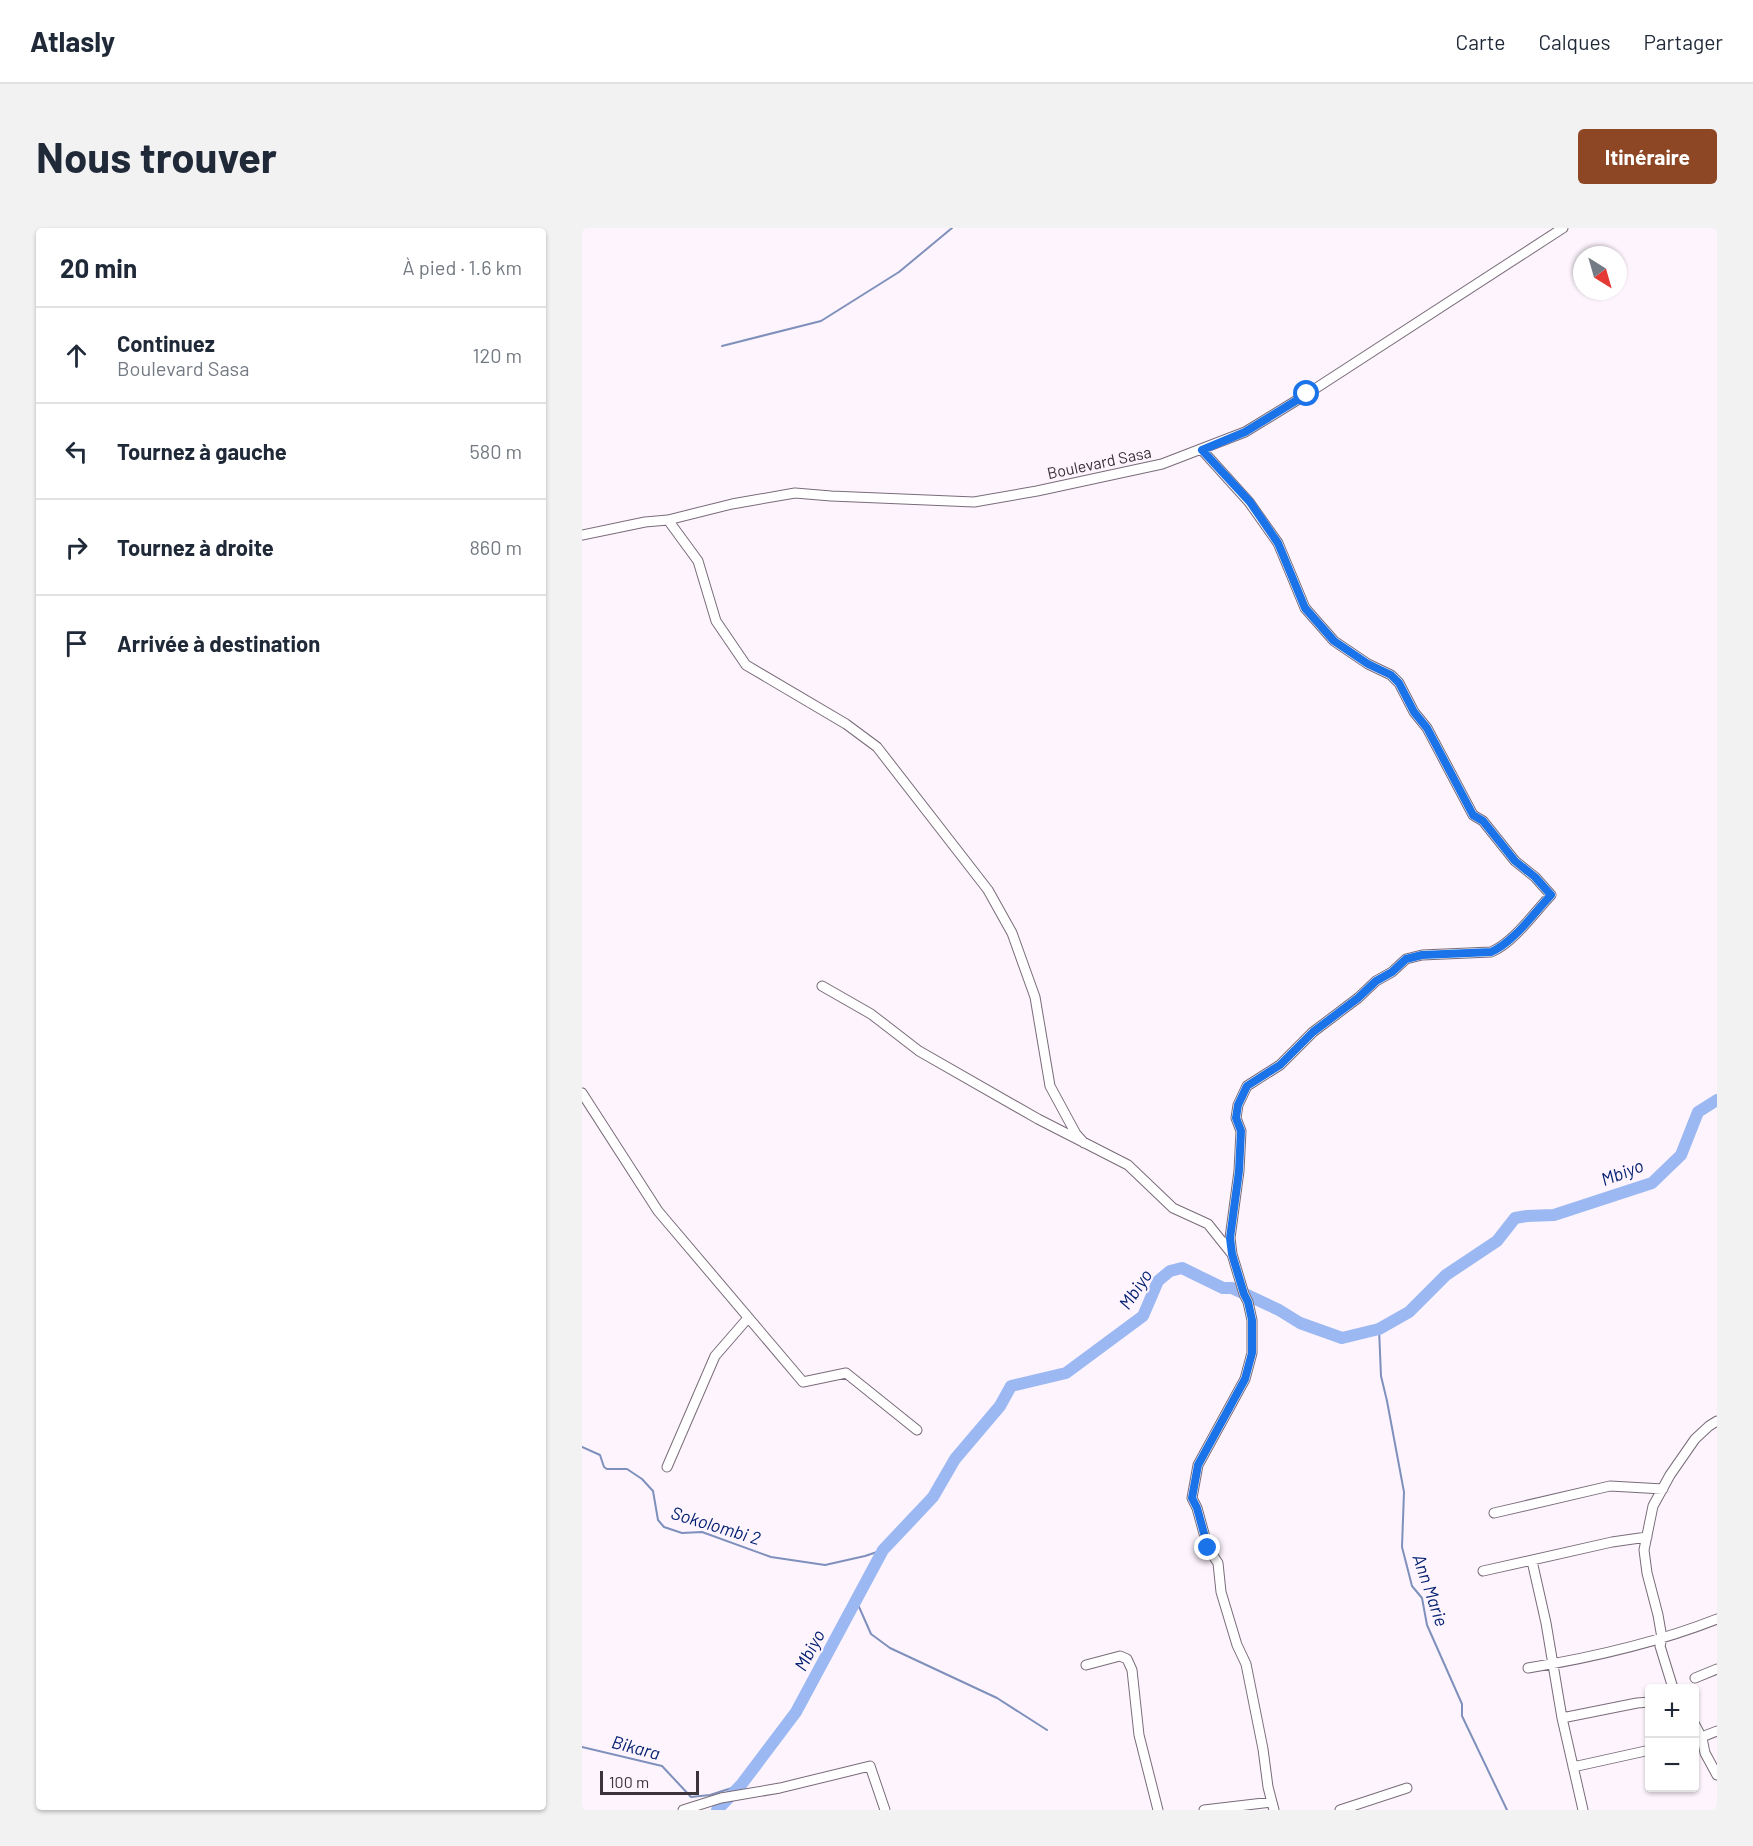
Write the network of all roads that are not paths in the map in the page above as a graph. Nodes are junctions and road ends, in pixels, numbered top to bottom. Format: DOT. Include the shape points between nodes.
graph roads {
  1 [pos="1563,228"];
  2 [pos="1202,450"];
  3 [pos="668,520"];
  4 [pos="582,535"];
  5 [pos="822,986"];
  6 [pos="582,1094"];
  7 [pos="1084,1143"];
  8 [pos="1232,1254"];
  9 [pos="748,1318"];
  10 [pos="1717,1421"];
  11 [pos="917,1430"];
  12 [pos="667,1467"];
  13 [pos="1663,1489"];
  14 [pos="1494,1513"];
  15 [pos="1647,1537"];
  16 [pos="1532,1561"];
  17 [pos="1483,1571"];
  18 [pos="1717,1619"];
  19 [pos="1662,1638"];
  20 [pos="1553,1664"];
  21 [pos="1086,1665"];
  22 [pos="1528,1668"];
  23 [pos="1717,1669"];
  24 [pos="1695,1678"];
  25 [pos="1671,1684"];
  26 [pos="1645,1702"];
  27 [pos="1562,1718"];
  28 [pos="1717,1731"];
  29 [pos="1699,1739"];
  30 [pos="1699,1741"];
  31 [pos="1645,1751"];
  32 [pos="1573,1767"];
  33 [pos="1717,1775"];
  34 [pos="1407,1788"];
  35 [pos="1273,1806"];
  36 [pos="683,1810"];
  37 [pos="885,1810"];
  38 [pos="1158,1810"];
  39 [pos="1204,1810"];
  40 [pos="1340,1810"];
  41 [pos="1582,1810"];
  1 -- 2 [label="street, Boulevard Sasa" via="1307,394 1245,432"];
  2 -- 3 [label="street, Boulevard Sasa" via="1162,464 974,502 795,493"];
  2 -- 8 [label="street" via="1250,502 1278,543 1305,608 1334,641 1399,683 1473,815 1551,895 1499,949 1406,959 1313,1032 1280,1065 1247,1086 1236,1118 1241,1131 1230,1238"];
  3 -- 4 [label="street, Boulevard Sasa"];
  3 -- 7 [label="street" via="698,561 717,621 746,665 846,724 877,747 988,890 1012,933 1035,998 1050,1086"];
  5 -- 7 [label="street" via="871,1014 920,1051"];
  6 -- 9 [label="street" via="658,1211"];
  7 -- 8 [label="street" via="1128,1165 1173,1208 1208,1224"];
  8 -- 35 [label="street" via="1252,1320 1252,1353 1245,1379 1198,1465 1192,1498 1208,1548 1218,1563 1221,1592 1246,1665"];
  9 -- 11 [label="street" via="803,1382 846,1372"];
  9 -- 12 [label="street" via="715,1356"];
  10 -- 13 [label="street" via="1695,1440"];
  13 -- 14 [label="street" via="1611,1486"];
  13 -- 15 [label="street" via="1653,1506"];
  15 -- 16 [label="street"];
  15 -- 19 [label="street" via="1647,1573"];
  16 -- 17 [label="street"];
  16 -- 20 [label="street"];
  18 -- 19 [label="street"];
  19 -- 20 [label="street"];
  19 -- 25 [label="street" via="1660,1646"];
  20 -- 22 [label="street"];
  20 -- 27 [label="street"];
  21 -- 38 [label="street" via="1120,1656 1127,1659 1132,1670 1138,1735"];
  23 -- 24 [label="street"];
  26 -- 27 [label="street"];
  27 -- 32 [label="street"];
  28 -- 29 [label="street"];
  30 -- 33 [label="street"];
  31 -- 32 [label="street"];
  32 -- 41 [label="street"];
  34 -- 40 [label="street"];
  35 -- 39 [label="street"];
  36 -- 37 [label="street" via="870,1766"];
}
